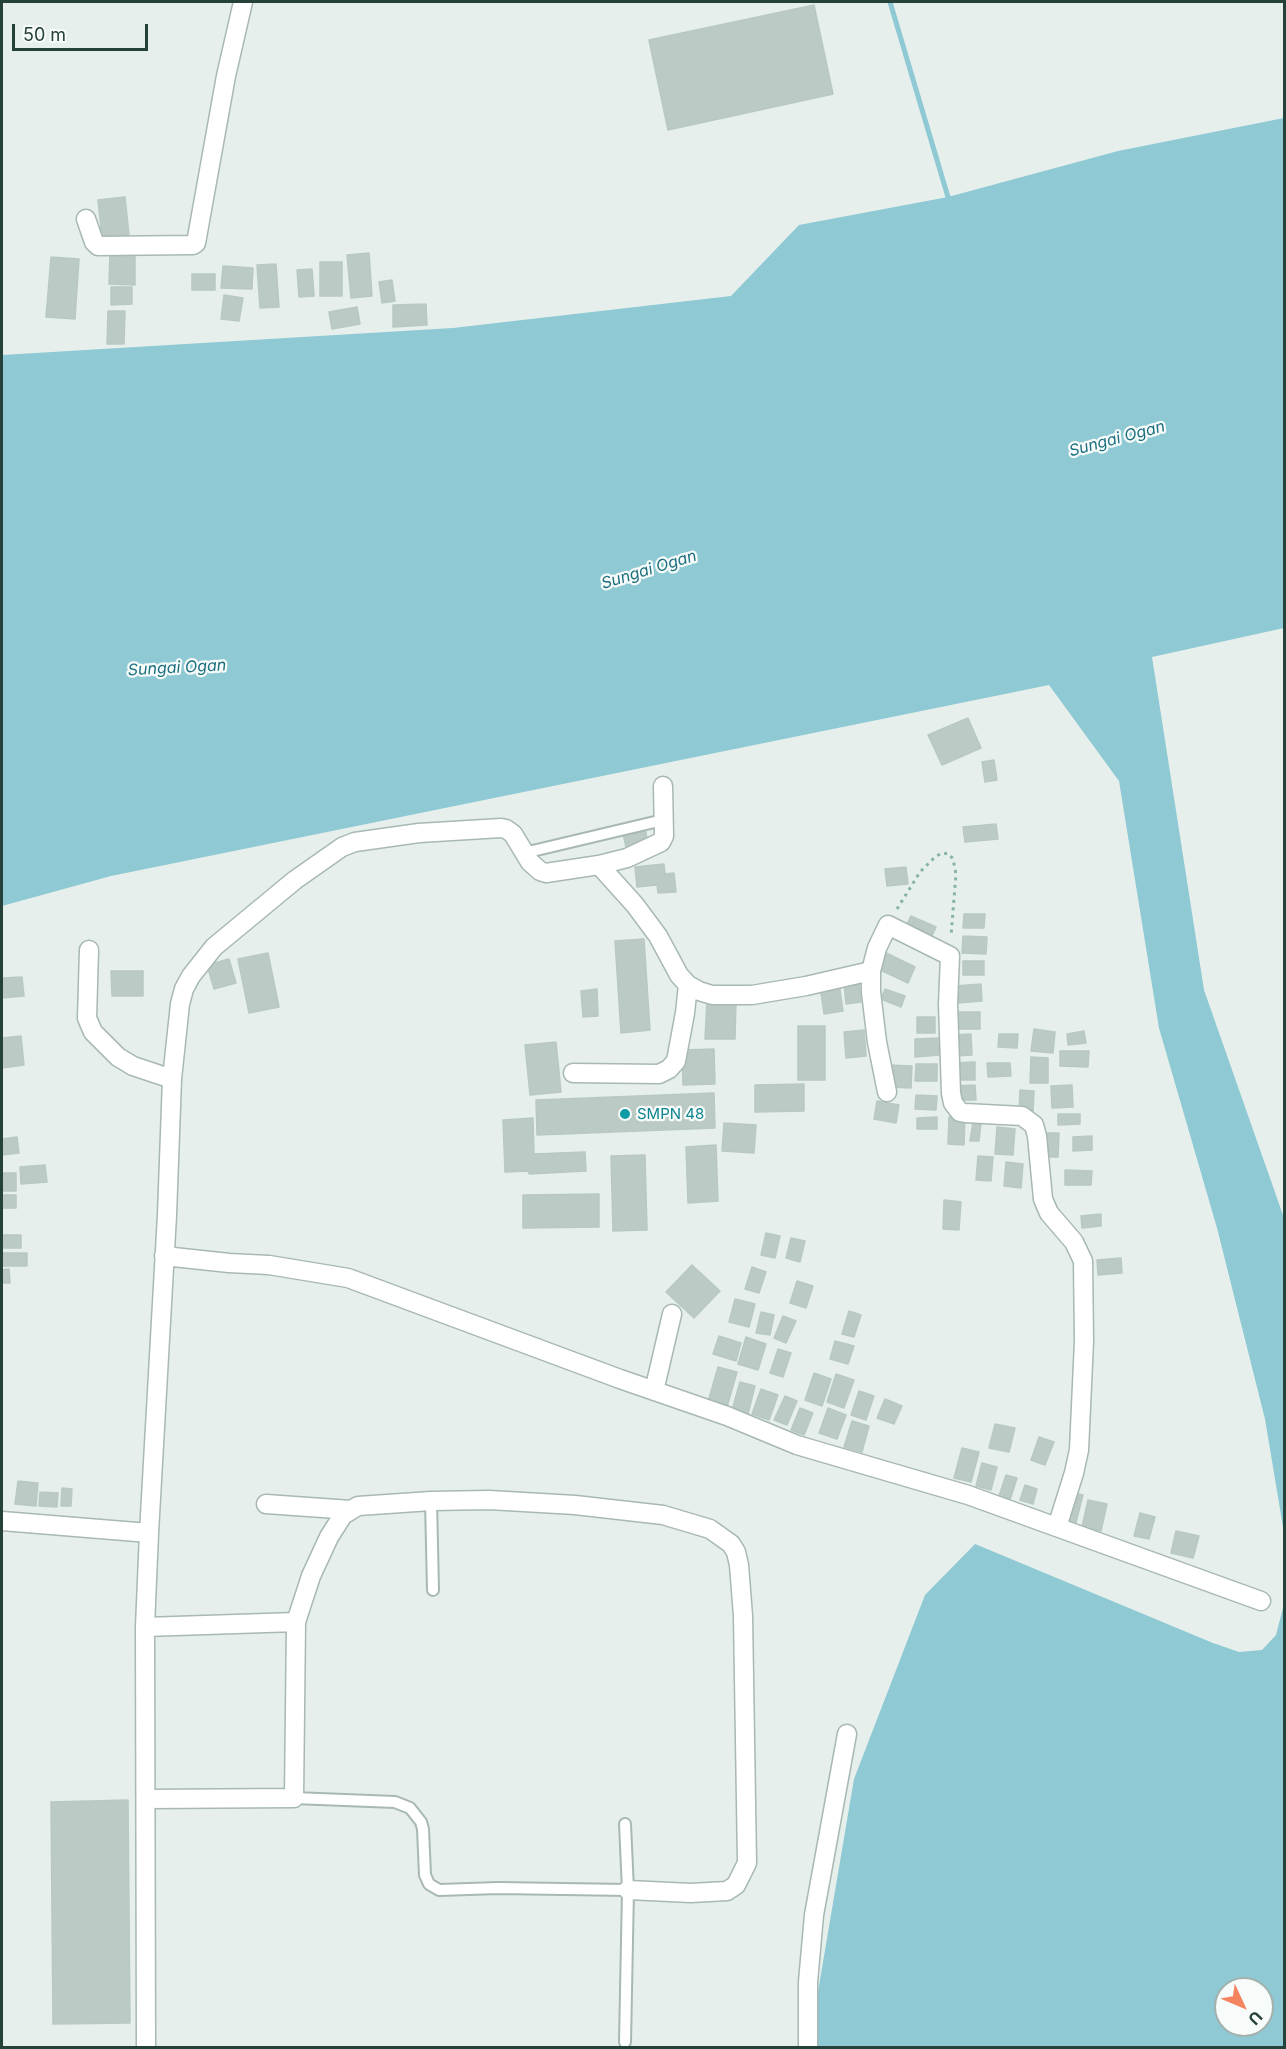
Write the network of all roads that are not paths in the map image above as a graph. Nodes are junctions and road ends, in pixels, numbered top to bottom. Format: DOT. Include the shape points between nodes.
graph roads {
  1 [pos="243,2"];
  2 [pos="86,219"];
  3 [pos="663,786"];
  4 [pos="663,820"];
  5 [pos="524,853"];
  6 [pos="599,865"];
  7 [pos="89,950"];
  8 [pos="871,971"];
  9 [pos="688,985"];
  10 [pos="573,1073"];
  11 [pos="172,1079"];
  12 [pos="887,1092"];
  13 [pos="164,1256"];
  14 [pos="672,1314"];
  15 [pos="654,1391"];
  16 [pos="431,1501"];
  17 [pos="266,1504"];
  18 [pos="351,1510"];
  19 [pos="2,1521"];
  20 [pos="1057,1527"];
  21 [pos="148,1533"];
  22 [pos="433,1590"];
  23 [pos="1261,1601"];
  24 [pos="296,1622"];
  25 [pos="146,1627"];
  26 [pos="847,1734"];
  27 [pos="146,1798"];
  28 [pos="294,1798"];
  29 [pos="625,1824"];
  30 [pos="628,1890"];
  31 [pos="625,2042"];
  32 [pos="146,2048"];
  33 [pos="808,2048"];
  1 -- 2 [label="street" via="196,243 98,246"];
  3 -- 4 [label="street"];
  4 -- 5 [label="lane"];
  4 -- 6 [label="street" via="661,842 627,858"];
  5 -- 6 [label="street" via="546,873"];
  5 -- 11 [label="street" via="513,834 501,828 355,842 331,853 199,963 184,988"];
  6 -- 9 [label="street" via="652,928"];
  7 -- 11 [label="street" via="87,1018 93,1032 133,1066"];
  8 -- 9 [label="street" via="752,995 712,994"];
  8 -- 12 [label="street" via="877,1042"];
  8 -- 20 [label="street" via="888,925 950,956 953,1103 960,1112 1022,1116 1030,1121 1036,1130 1042,1199 1083,1261 1079,1450"];
  9 -- 10 [label="street" via="676,1060 669,1070 659,1074"];
  11 -- 13 [label="street"];
  13 -- 15 [label="street" via="269,1265 348,1278"];
  13 -- 21 [label="street"];
  14 -- 15 [label="street"];
  15 -- 20 [label="street" via="797,1444 968,1495"];
  16 -- 18 [label="street" via="365,1505"];
  16 -- 22 [label="lane"];
  16 -- 30 [label="street" via="500,1500 663,1515 710,1529 736,1552 743,1616 747,1863 736,1885 727,1891"];
  17 -- 18 [label="street"];
  18 -- 24 [label="street" via="336,1524 320,1555"];
  19 -- 21 [label="street"];
  20 -- 23 [label="street"];
  21 -- 25 [label="street"];
  24 -- 25 [label="street"];
  24 -- 28 [label="street"];
  25 -- 27 [label="street"];
  26 -- 33 [label="street" via="814,1915"];
  27 -- 28 [label="street"];
  27 -- 32 [label="street"];
  28 -- 30 [label="lane" via="395,1802 410,1808 423,1829 425,1875 429,1884 439,1890"];
  29 -- 30 [label="lane"];
  30 -- 31 [label="lane"];
}
